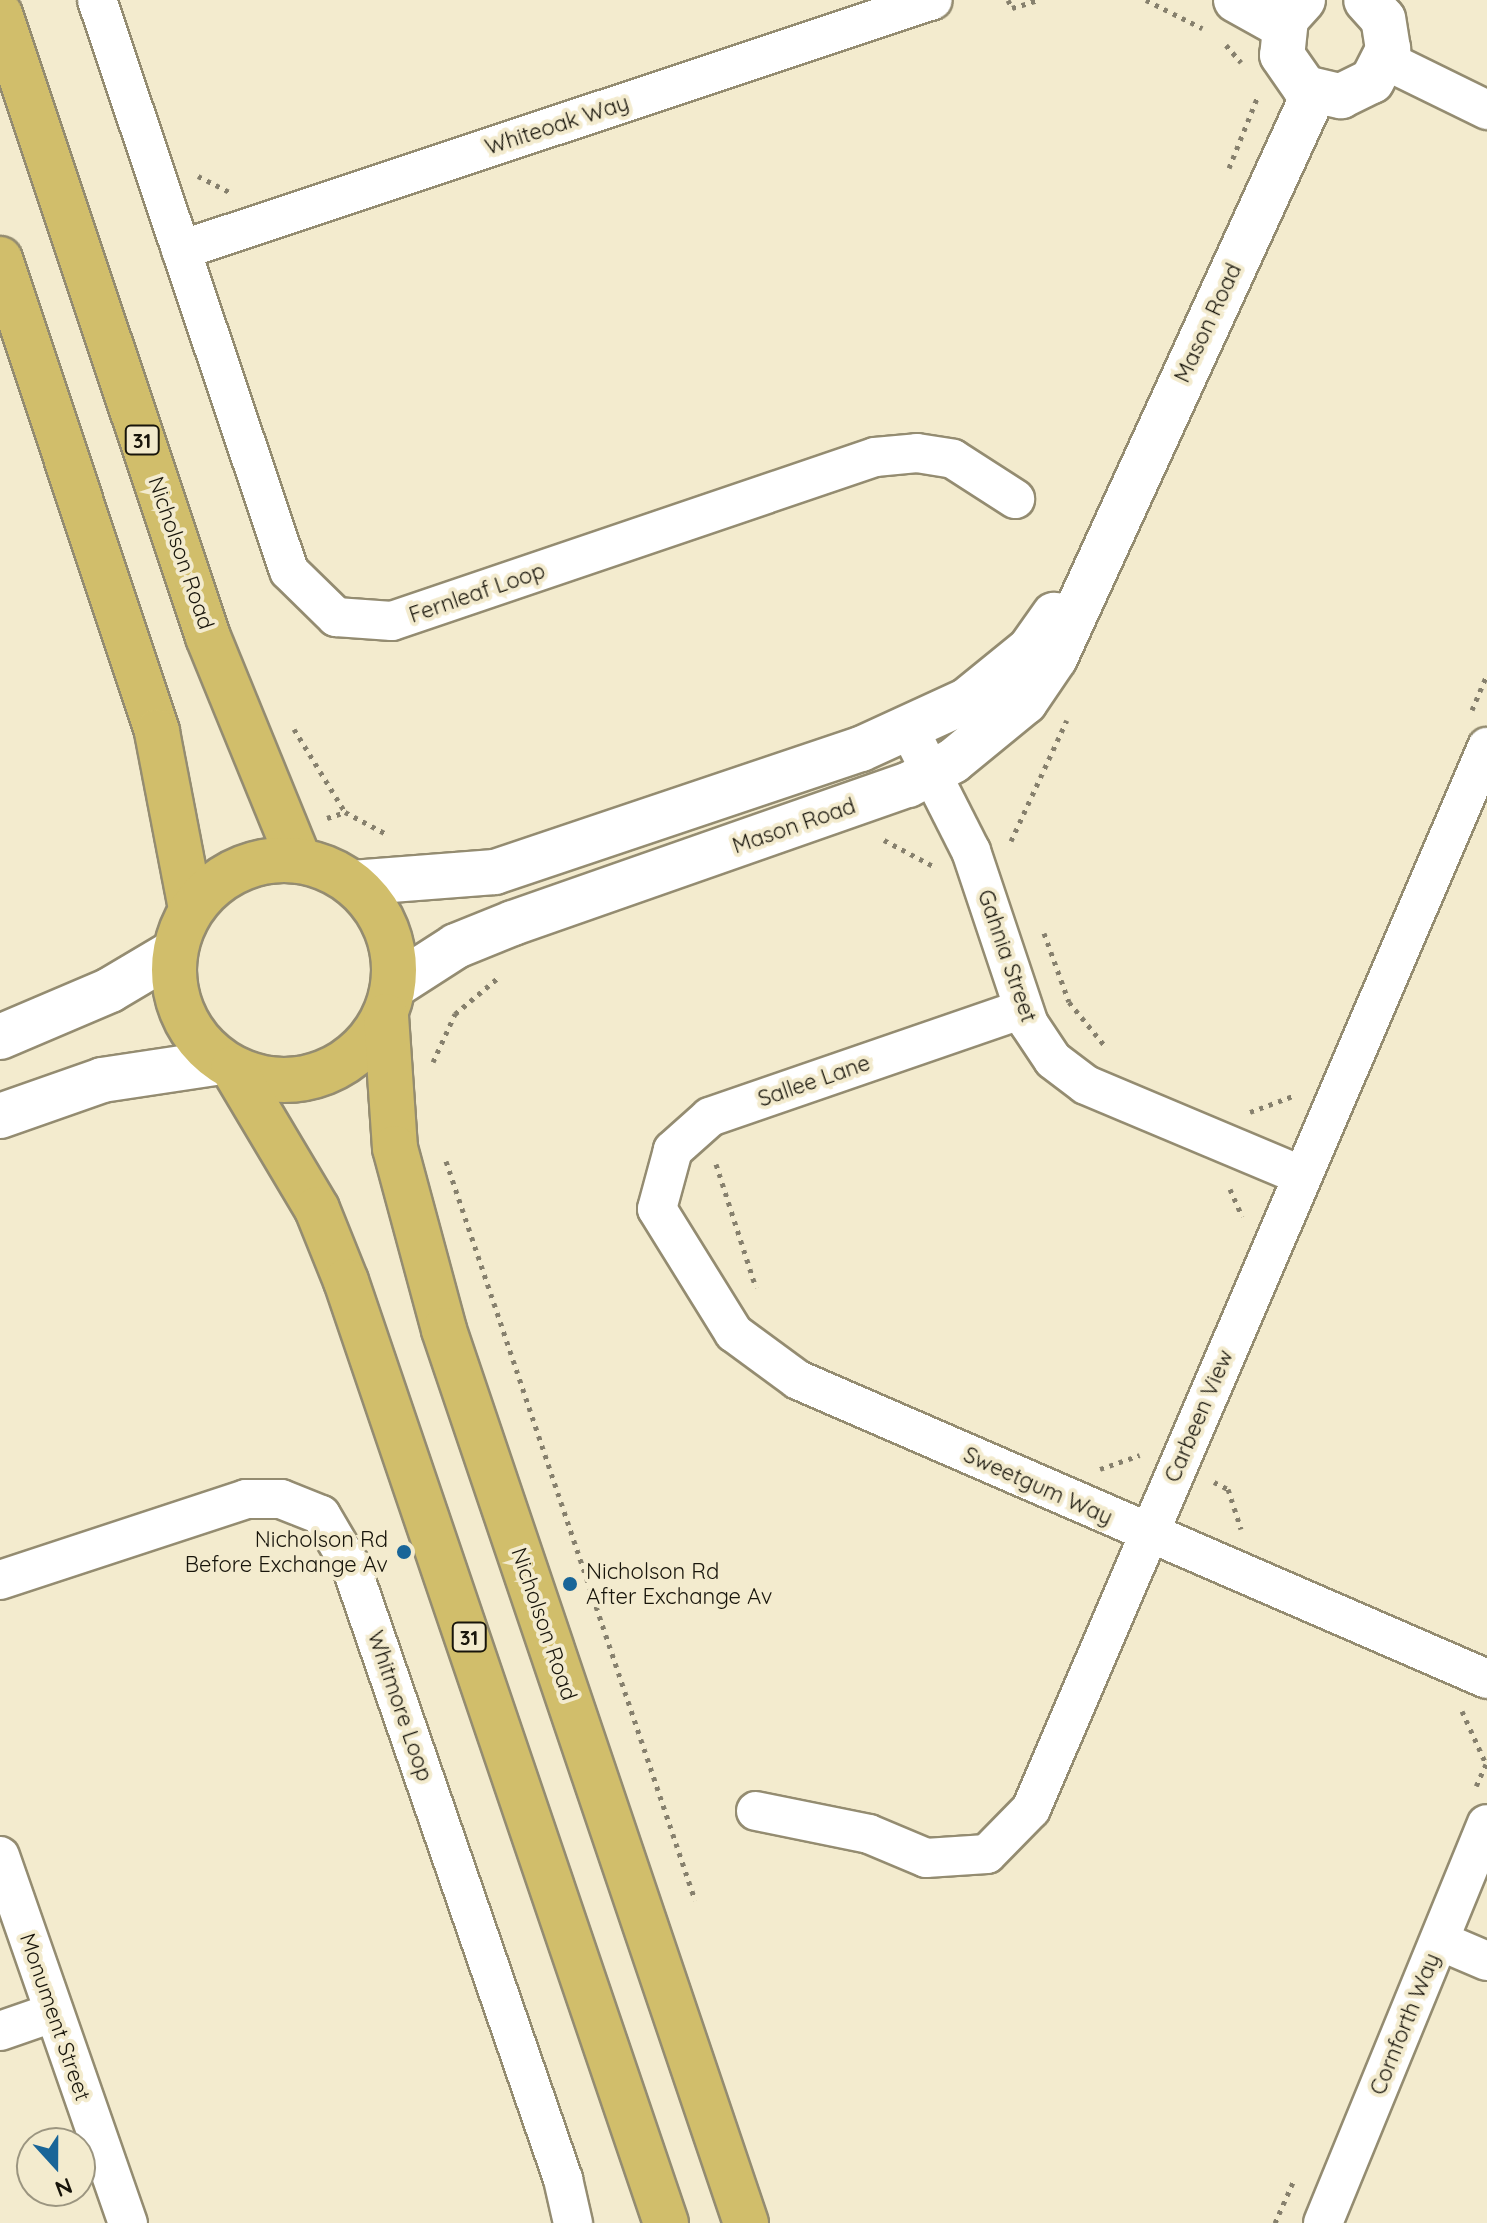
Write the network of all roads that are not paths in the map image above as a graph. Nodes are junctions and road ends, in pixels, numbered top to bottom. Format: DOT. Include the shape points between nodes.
graph roads {
  1 [pos="97,0"];
  2 [pos="933,0"];
  3 [pos="1236,0"];
  4 [pos="1366,0"];
  5 [pos="1293,13"];
  6 [pos="0,14"];
  7 [pos="1385,60"];
  8 [pos="1314,93"];
  9 [pos="1487,110"];
  10 [pos="181,250"];
  11 [pos="0,259"];
  12 [pos="1015,499"];
  13 [pos="1100,553"];
  14 [pos="909,729"];
  15 [pos="1478,732"];
  16 [pos="931,773"];
  17 [pos="294,846"];
  18 [pos="352,883"];
  19 [pos="191,908"];
  20 [pos="174,952"];
  21 [pos="390,1001"];
  22 [pos="1023,1009"];
  23 [pos="0,1037"];
  24 [pos="227,1065"];
  25 [pos="0,1116"];
  26 [pos="1302,1176"];
  27 [pos="657,1209"];
  28 [pos="1148,1534"];
  29 [pos="0,1580"];
  30 [pos="1487,1679"];
  31 [pos="756,1811"];
  32 [pos="1487,1824"];
  33 [pos="0,1856"];
  34 [pos="1440,1941"];
  35 [pos="1487,1961"];
  36 [pos="52,2013"];
  37 [pos="0,2031"];
  38 [pos="128,2223"];
  39 [pos="573,2223"];
  40 [pos="666,2223"];
  41 [pos="746,2223"];
  42 [pos="1323,2223"];
  1 -- 10 [label="street, Fernleaf Loop"];
  2 -- 10 [label="street, Whiteoak Way"];
  3 -- 5 [label="street"];
  4 -- 7 [label="street" via="1387,30"];
  5 -- 8 [label="street" via="1282,55 1290,72"];
  6 -- 17 [label="main road, Nicholson Road / 31" via="208,637"];
  7 -- 8 [label="street" via="1359,90 1341,96"];
  7 -- 9 [label="street"];
  8 -- 13 [label="street, Mason Road"];
  10 -- 12 [label="street, Fernleaf Loop" via="289,571 336,617 392,621 875,457 917,453 953,459"];
  11 -- 19 [label="main road" via="157,732"];
  13 -- 14 [label="street, Mason Road" via="1030,649 966,701"];
  13 -- 16 [label="street, Mason Road" via="1055,658 1025,702 988,736"];
  14 -- 16 [label="street, Gahnia Street"];
  14 -- 18 [label="street, Mason Road" via="495,872"];
  15 -- 26 [label="street, Carbeen View"];
  16 -- 21 [label="street, Mason Road" via="861,804 456,946"];
  16 -- 22 [label="street, Gahnia Street" via="972,856"];
  17 -- 18 [label="main road, Nicholson Road / 31"];
  17 -- 19 [label="main road, Nicholson Road / 31" via="212,885"];
  18 -- 21 [label="main road, Nicholson Road / 31" via="373,903 387,929"];
  19 -- 20 [label="main road, Nicholson Road / 31"];
  20 -- 23 [label="street" via="110,990"];
  20 -- 24 [label="main road, Nicholson Road / 31" via="173,977 182,1014 203,1046"];
  21 -- 24 [label="main road" via="358,1051 330,1070 298,1079 264,1078"];
  21 -- 41 [label="main road, Nicholson Road / 31" via="395,1148 444,1330"];
  22 -- 26 [label="street, Gahnia Street" via="1053,1060 1086,1085"];
  22 -- 27 [label="street, Sallee Lane" via="702,1123 673,1150"];
  24 -- 25 [label="street" via="102,1080"];
  24 -- 40 [label="main road, Nicholson Road / 31" via="317,1209 346,1281"];
  26 -- 28 [label="street, Carbeen View"];
  27 -- 28 [label="street, Sweetgum Way" via="734,1333 765,1359 798,1380"];
  28 -- 30 [label="street, Sweetgum Way"];
  28 -- 31 [label="street, Carbeen View" via="1031,1809 987,1854 926,1858 869,1834"];
  29 -- 39 [label="street, Whitmore Loop" via="246,1499 281,1499 321,1515 330,1525 351,1566 563,2179"];
  32 -- 34 [label="street, Cornforth Way"];
  33 -- 36 [label="street, Monument Street"];
  34 -- 35 [label="street"];
  34 -- 42 [label="street, Cornforth Way"];
  36 -- 37 [label="street"];
  36 -- 38 [label="street, Monument Street"];
}
